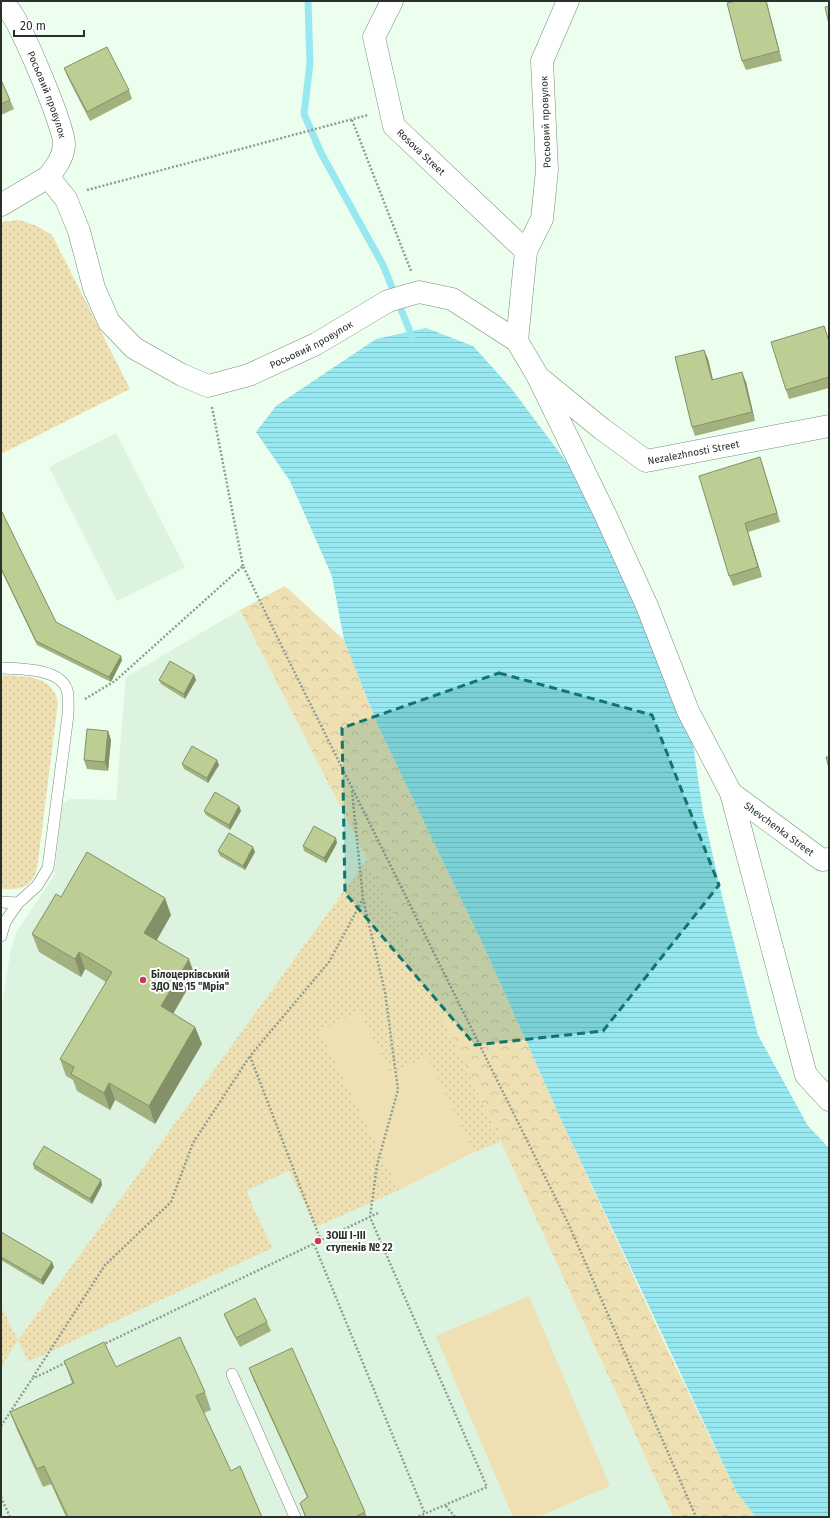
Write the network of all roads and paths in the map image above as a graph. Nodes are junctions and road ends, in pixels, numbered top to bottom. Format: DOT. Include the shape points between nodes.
graph roads {
  1 [pos="392,1"];
  2 [pos="568,1"];
  3 [pos="1,6"];
  4 [pos="390,110"];
  5 [pos="352,120"];
  6 [pos="48,177"];
  7 [pos="63,196"];
  8 [pos="1,205"];
  9 [pos="526,251"];
  10 [pos="415,293"];
  11 [pos="517,341"];
  12 [pos="537,375"];
  13 [pos="208,386"];
  14 [pos="829,426"];
  15 [pos="243,566"];
  16 [pos="1,668"];
  17 [pos="68,709"];
  18 [pos="352,788"];
  19 [pos="731,793"];
  20 [pos="829,859"];
  21 [pos="363,899"];
  22 [pos="1,902"];
  23 [pos="18,904"];
  24 [pos="1,936"];
  25 [pos="250,1056"];
  26 [pos="829,1100"];
  27 [pos="378,1213"];
  28 [pos="370,1217"];
  29 [pos="321,1241"];
  30 [pos="314,1244"];
  31 [pos="96,1348"];
  32 [pos="68,1362"];
  33 [pos="232,1374"];
  34 [pos="32,1379"];
  35 [pos="1,1426"];
  36 [pos="1,1497"];
  37 [pos="446,1506"];
  38 [pos="425,1514"];
  39 [pos="10,1517"];
  40 [pos="295,1517"];
  41 [pos="417,1517"];
  42 [pos="455,1517"];
  43 [pos="696,1517"];
  1 -- 4 [label="street, Rosova Street" via="374,37"];
  2 -- 9 [label="street, Росьовий провулок" via="542,61 547,170 542,219"];
  3 -- 6 [label="street, Росьовий провулок" via="9,10 23,33 59,122 65,144 61,160"];
  4 -- 5 [label="path"];
  4 -- 9 [label="street, Rosova Street" via="394,126"];
  5 -- 7 [label="path"];
  5 -- 10 [label="path"];
  6 -- 7 [label="street"];
  6 -- 8 [label="street"];
  7 -- 13 [label="street" via="79,231 94,288 109,322 134,348 182,375"];
  9 -- 11 [label="street, Росьовий провулок"];
  10 -- 11 [label="street, Росьовий провулок" via="452,299"];
  10 -- 13 [label="street, Росьовий провулок" via="388,301 302,350 249,375"];
  11 -- 12 [label="street"];
  12 -- 14 [label="street, Nezalezhnosti Street" via="602,429 646,461"];
  12 -- 19 [label="street" via="647,606 688,711"];
  13 -- 15 [label="path"];
  15 -- 17 [label="path" via="115,681"];
  15 -- 18 [label="path"];
  16 -- 17 [label="lane" via="41,672 59,679 67,690"];
  17 -- 23 [label="lane" via="48,868 37,886"];
  18 -- 21 [label="path"];
  18 -- 43 [label="path" via="569,1225"];
  19 -- 20 [label="street, Shevchenka Street" via="822,860"];
  19 -- 26 [label="street" via="806,1075"];
  21 -- 25 [label="path" via="329,962"];
  21 -- 28 [label="path" via="386,992 398,1090 377,1165"];
  22 -- 23 [label="lane"];
  23 -- 24 [label="lane" via="5,922"];
  25 -- 29 [label="path"];
  25 -- 34 [label="path" via="193,1143 171,1202 104,1265"];
  27 -- 28 [label="path"];
  28 -- 29 [label="path"];
  28 -- 37 [label="path" via="486,1487"];
  29 -- 30 [label="path"];
  30 -- 31 [label="path"];
  30 -- 38 [label="path"];
  32 -- 34 [label="path"];
  33 -- 40 [label="lane"];
  34 -- 35 [label="path"];
  36 -- 39 [label="path"];
  37 -- 38 [label="path"];
  37 -- 42 [label="path"];
  38 -- 41 [label="path"];
}
